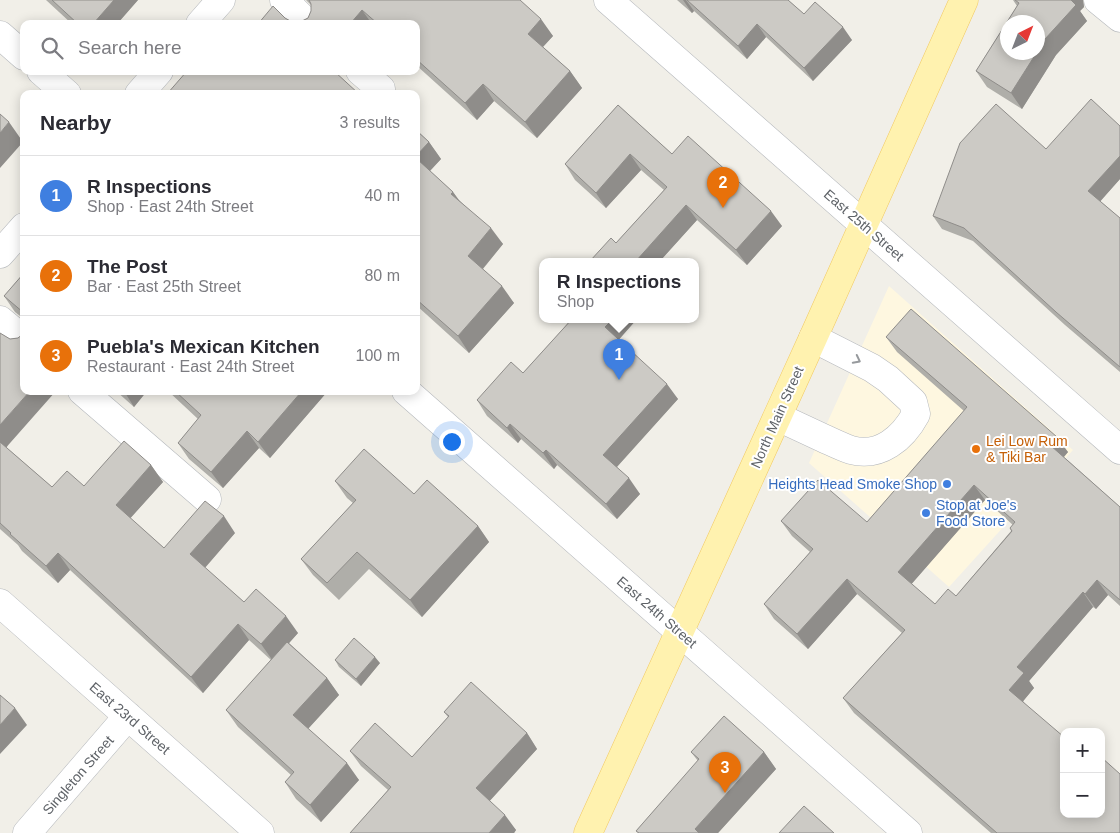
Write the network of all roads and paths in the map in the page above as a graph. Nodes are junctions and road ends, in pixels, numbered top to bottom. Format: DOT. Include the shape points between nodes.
graph roads {
  1 [pos="221,0"];
  2 [pos="284,0"];
  3 [pos="608,0"];
  4 [pos="964,0"];
  5 [pos="1098,0"];
  6 [pos="1120,18"];
  7 [pos="204,20"];
  8 [pos="304,20"];
  9 [pos="0,35"];
  10 [pos="20,52"];
  11 [pos="46,75"];
  12 [pos="156,75"];
  13 [pos="365,75"];
  14 [pos="381,89"];
  15 [pos="63,90"];
  16 [pos="142,90"];
  17 [pos="864,225"];
  18 [pos="20,232"];
  19 [pos="0,254"];
  20 [pos="0,320"];
  21 [pos="20,337"];
  22 [pos="813,338"];
  23 [pos="87,395"];
  24 [pos="411,395"];
  25 [pos="778,417"];
  26 [pos="1120,450"];
  27 [pos="206,499"];
  28 [pos="0,603"];
  29 [pos="680,632"];
  30 [pos="128,716"];
  31 [pos="28,833"];
  32 [pos="260,833"];
  33 [pos="588,833"];
  34 [pos="908,833"];
  1 -- 7 [label="street"];
  2 -- 8 [label="street"];
  3 -- 17 [label="street, East 25th Street"];
  4 -- 17 [label="main road, North Main Street"];
  5 -- 6 [label="street"];
  9 -- 10 [label="street"];
  11 -- 15 [label="street"];
  12 -- 16 [label="street"];
  13 -- 14 [label="street"];
  17 -- 22 [label="main road, North Main Street"];
  17 -- 26 [label="street, East 25th Street"];
  18 -- 19 [label="street"];
  20 -- 21 [label="street"];
  22 -- 25 [label="main road, North Main Street"];
  22 -- 25 [label="street, one-way" via="888,379 913,402 916,414 907,429 893,442 880,450 864,453 850,450"];
  23 -- 27 [label="street"];
  24 -- 29 [label="street, East 24th Street"];
  25 -- 29 [label="main road, North Main Street"];
  28 -- 30 [label="street, East 23rd Street"];
  29 -- 33 [label="main road, North Main Street"];
  29 -- 34 [label="street, East 24th Street"];
  30 -- 31 [label="street, Singleton Street"];
  30 -- 32 [label="street, East 23rd Street"];
}
